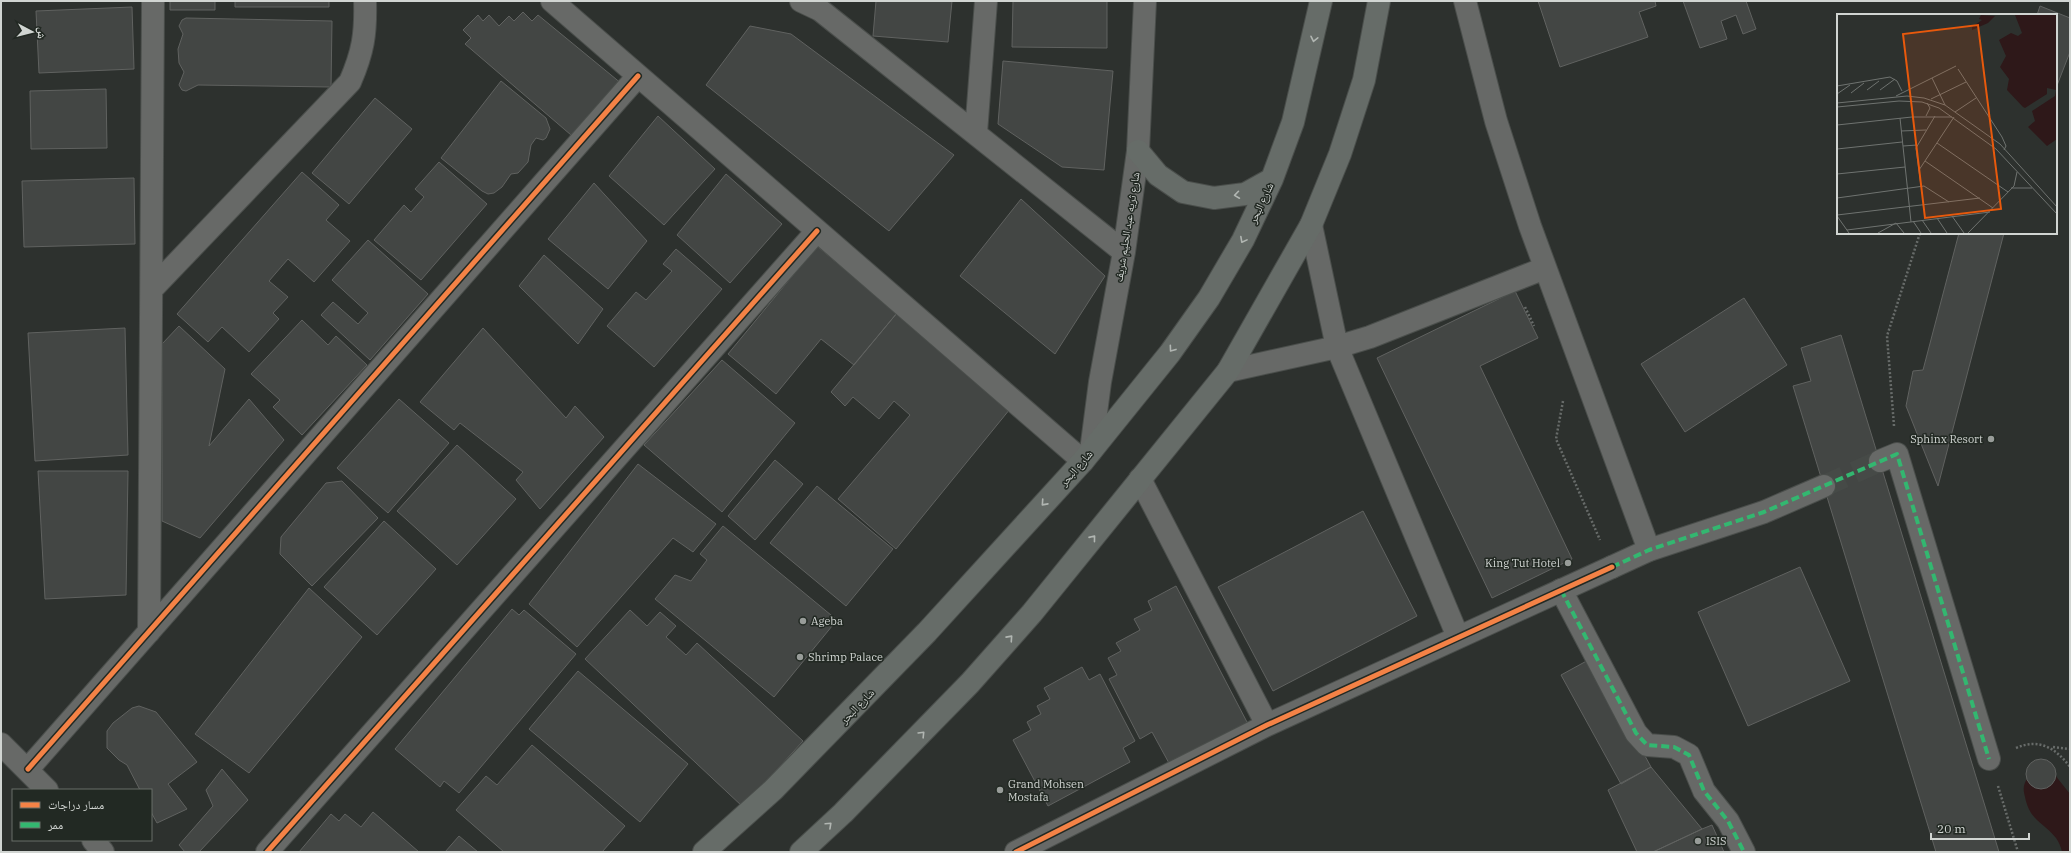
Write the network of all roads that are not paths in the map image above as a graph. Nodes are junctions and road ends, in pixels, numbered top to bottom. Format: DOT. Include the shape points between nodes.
graph roads {
  1 [pos="153,1"];
  2 [pos="365,1"];
  3 [pos="552,1"];
  4 [pos="986,1"];
  5 [pos="1145,1"];
  6 [pos="1321,1"];
  7 [pos="1379,1"];
  8 [pos="1465,1"];
  9 [pos="814,4"];
  10 [pos="638,76"];
  11 [pos="976,133"];
  12 [pos="1138,151"];
  13 [pos="1272,179"];
  14 [pos="1311,225"];
  15 [pos="817,231"];
  16 [pos="1124,252"];
  17 [pos="1545,268"];
  18 [pos="152,289"];
  19 [pos="1337,347"];
  20 [pos="1228,371"];
  21 [pos="1087,456"];
  22 [pos="1888,458"];
  23 [pos="1140,479"];
  24 [pos="1824,486"];
  25 [pos="1649,550"];
  26 [pos="1561,590"];
  27 [pos="149,632"];
  28 [pos="1458,638"];
  29 [pos="1267,725"];
  30 [pos="1,744"];
  31 [pos="1989,759"];
  32 [pos="28,769"];
  33 [pos="46,789"];
  34 [pos="94,841"];
  35 [pos="103,852"];
  36 [pos="267,852"];
  37 [pos="704,852"];
  38 [pos="801,852"];
  39 [pos="1016,852"];
  40 [pos="1744,852"];
  1 -- 18 [label="street"];
  2 -- 18 [label="street" via="365,29 360,58 350,82"];
  3 -- 10 [label="street"];
  4 -- 11 [label="street"];
  5 -- 12 [label="street, شارع ثريه عبد الحليم شريف"];
  6 -- 13 [label="main road, شارع البحر, one-way" via="1293,122"];
  7 -- 14 [label="main road" via="1364,80 1340,154"];
  8 -- 17 [label="street" via="1496,121"];
  9 -- 11 [label="street"];
  10 -- 15 [label="street"];
  10 -- 27 [label="street"];
  11 -- 16 [label="street"];
  13 -- 12 [label="main road, one-way" via="1245,194 1214,198 1184,192 1158,175"];
  12 -- 16 [label="street, شارع ثريه عبد الحليم شريف"];
  13 -- 21 [label="main road, شارع البحر, one-way" via="1243,240 1209,298 1170,353"];
  14 -- 19 [label="street"];
  14 -- 20 [label="main road"];
  15 -- 21 [label="street"];
  15 -- 36 [label="street"];
  16 -- 21 [label="street, شارع ثريه عبد الحليم شريف"];
  17 -- 19 [label="street" via="1370,337"];
  17 -- 25 [label="street"];
  18 -- 27 [label="street"];
  19 -- 20 [label="street"];
  19 -- 28 [label="street"];
  20 -- 23 [label="main road"];
  21 -- 37 [label="main road, شارع البحر, one-way" via="851,712 773,790"];
  22 -- 31 [label="street"];
  23 -- 29 [label="street"];
  38 -- 23 [label="main road, one-way" via="970,684 1032,613"];
  24 -- 25 [label="street" via="1764,512"];
  25 -- 26 [label="street"];
  26 -- 28 [label="street"];
  26 -- 40 [label="street" via="1636,733 1647,744 1674,747 1690,755 1704,791 1728,821"];
  27 -- 32 [label="street"];
  28 -- 29 [label="street"];
  29 -- 39 [label="street"];
  30 -- 32 [label="street"];
  32 -- 33 [label="street"];
  34 -- 35 [label="street"];
}
